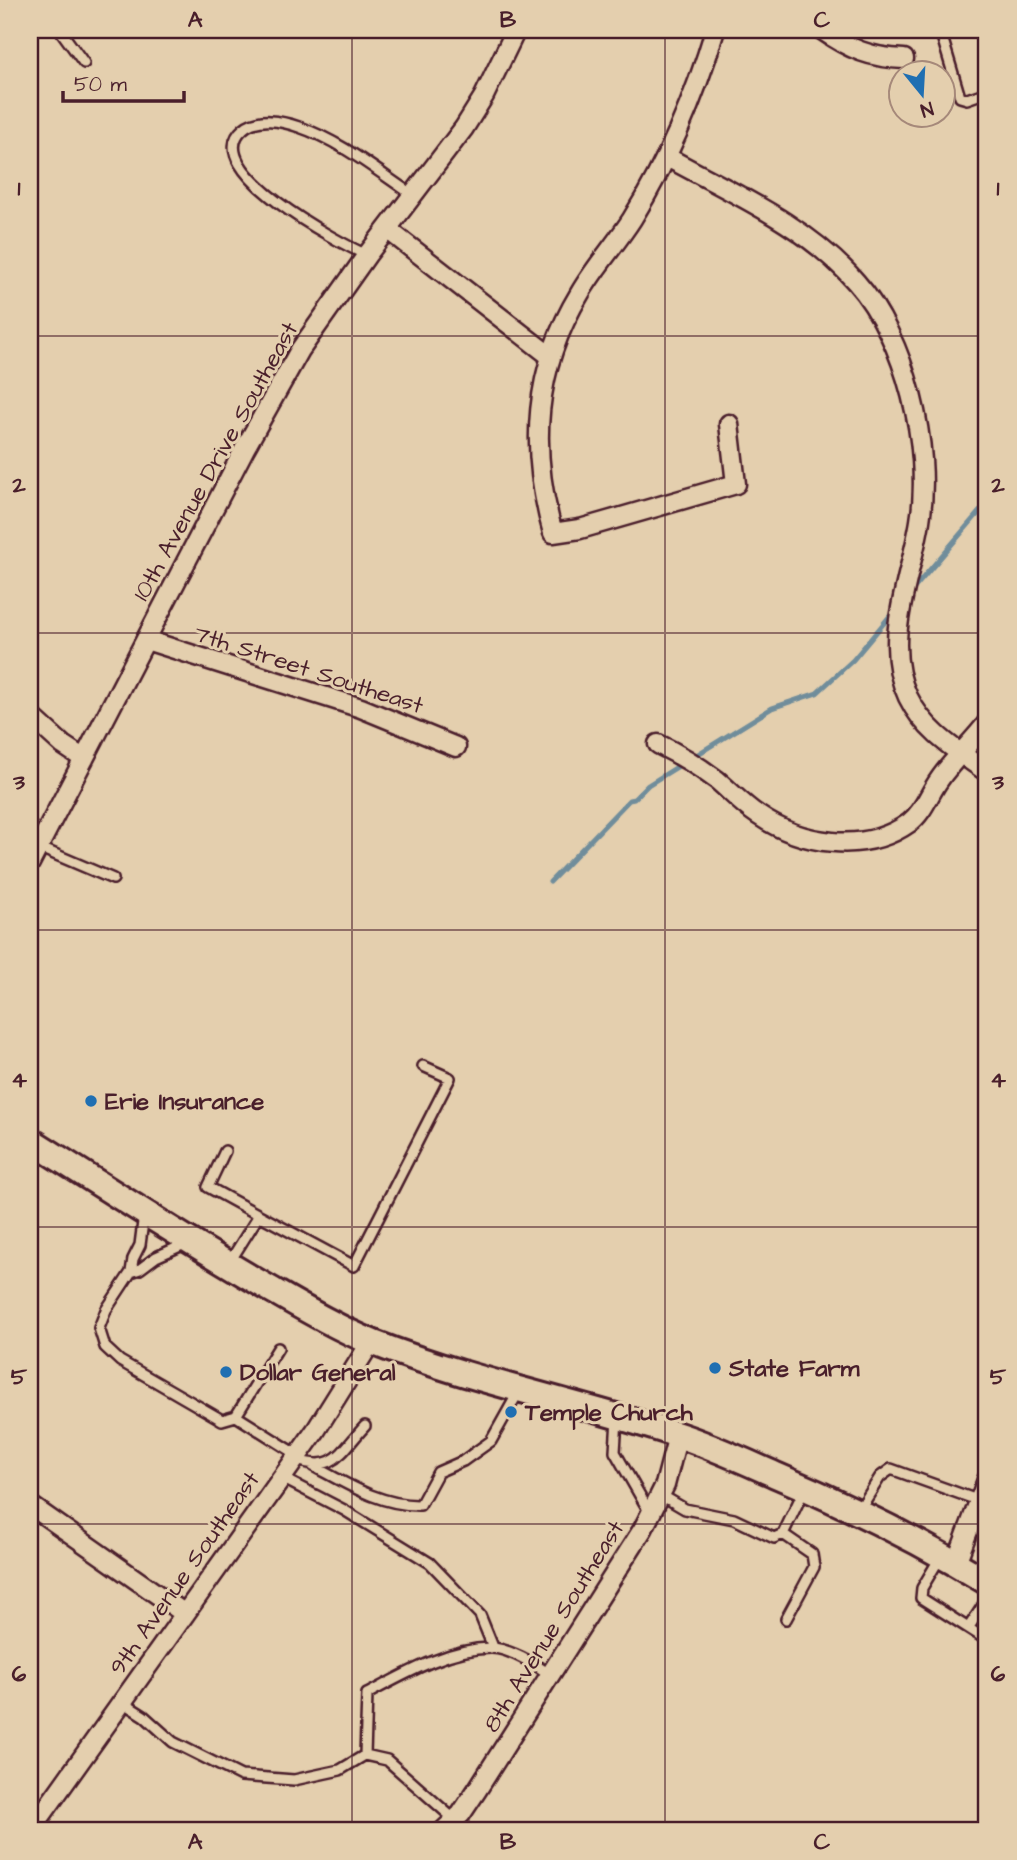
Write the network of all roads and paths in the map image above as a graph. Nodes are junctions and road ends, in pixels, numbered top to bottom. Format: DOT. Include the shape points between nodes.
graph roads {
  1 [pos="60,30"];
  2 [pos="516,30"];
  3 [pos="715,30"];
  4 [pos="822,30"];
  5 [pos="940,30"];
  6 [pos="904,59"];
  7 [pos="85,63"];
  8 [pos="987,92"];
  9 [pos="667,157"];
  10 [pos="413,195"];
  11 [pos="387,229"];
  12 [pos="367,255"];
  13 [pos="550,356"];
  14 [pos="729,424"];
  15 [pos="146,640"];
  16 [pos="30,715"];
  17 [pos="987,723"];
  18 [pos="658,744"];
  19 [pos="456,747"];
  20 [pos="959,753"];
  21 [pos="84,759"];
  22 [pos="987,772"];
  23 [pos="34,855"];
  24 [pos="113,880"];
  25 [pos="423,1066"];
  26 [pos="30,1140"];
  27 [pos="225,1151"];
  28 [pos="144,1213"];
  29 [pos="259,1215"];
  30 [pos="190,1242"];
  31 [pos="228,1264"];
  32 [pos="131,1272"];
  33 [pos="371,1342"];
  34 [pos="278,1348"];
  35 [pos="519,1390"];
  36 [pos="236,1416"];
  37 [pos="617,1416"];
  38 [pos="365,1426"];
  39 [pos="678,1434"];
  40 [pos="296,1457"];
  41 [pos="313,1466"];
  42 [pos="282,1478"];
  43 [pos="987,1480"];
  44 [pos="806,1487"];
  45 [pos="661,1494"];
  46 [pos="980,1501"];
  47 [pos="30,1505"];
  48 [pos="859,1511"];
  49 [pos="651,1514"];
  50 [pos="783,1534"];
  51 [pos="949,1559"];
  52 [pos="987,1582"];
  53 [pos="987,1599"];
  54 [pos="185,1614"];
  55 [pos="786,1619"];
  56 [pos="969,1627"];
  57 [pos="987,1640"];
  58 [pos="493,1647"];
  59 [pos="550,1675"];
  60 [pos="122,1702"];
  61 [pos="365,1755"];
  62 [pos="450,1825"];
  63 [pos="31,1830"];
  1 -- 7 [label="lane"];
  2 -- 10 [label="street, 10th Avenue Drive Southeast" via="485,96"];
  3 -- 9 [label="street"];
  4 -- 6 [label="street" via="856,51"];
  5 -- 8 [label="lane" via="960,97"];
  9 -- 13 [label="street" via="631,221 580,293"];
  9 -- 20 [label="street" via="821,247 858,284 886,327 911,397 923,478 920,523 897,631 898,669 922,721"];
  10 -- 11 [label="street, 10th Avenue Drive Southeast"];
  10 -- 12 [label="lane" via="352,153 299,127 258,122 239,132 234,155 256,184 300,218"];
  11 -- 12 [label="street, 10th Avenue Drive Southeast"];
  11 -- 13 [label="street"];
  12 -- 15 [label="street, 10th Avenue Drive Southeast" via="300,350"];
  13 -- 14 [label="street" via="541,397 538,446 553,533 736,484"];
  15 -- 19 [label="street, 7th Street Southeast" via="360,708"];
  15 -- 21 [label="street, 10th Avenue Drive Southeast"];
  16 -- 21 [label="street"];
  17 -- 20 [label="street"];
  18 -- 20 [label="street" via="697,766 774,825 806,839 835,842 876,839 909,823"];
  20 -- 22 [label="street"];
  21 -- 23 [label="street, 10th Avenue Drive Southeast"];
  23 -- 24 [label="lane"];
  25 -- 29 [label="lane" via="450,1078 354,1266"];
  26 -- 28 [label="main road"];
  27 -- 29 [label="lane" via="208,1187"];
  28 -- 30 [label="main road"];
  28 -- 32 [label="lane"];
  29 -- 31 [label="lane"];
  30 -- 31 [label="main road"];
  30 -- 32 [label="lane"];
  31 -- 33 [label="main road"];
  32 -- 36 [label="lane" via="99,1328 106,1346 120,1361 222,1419"];
  33 -- 35 [label="main road"];
  33 -- 40 [label="street, 9th Avenue Southeast"];
  34 -- 36 [label="lane"];
  35 -- 37 [label="main road"];
  35 -- 41 [label="lane" via="491,1441 438,1472 420,1505 401,1506"];
  36 -- 40 [label="lane"];
  37 -- 39 [label="main road"];
  37 -- 49 [label="lane" via="615,1452"];
  38 -- 41 [label="lane" via="330,1463"];
  39 -- 44 [label="main road"];
  39 -- 45 [label="street, 8th Avenue Southeast"];
  40 -- 41 [label="lane"];
  40 -- 42 [label="street, 9th Avenue Southeast"];
  42 -- 54 [label="street, 9th Avenue Southeast"];
  42 -- 58 [label="lane" via="430,1563 480,1615"];
  43 -- 46 [label="street"];
  44 -- 48 [label="main road"];
  44 -- 50 [label="lane"];
  45 -- 49 [label="street, 8th Avenue Southeast"];
  45 -- 50 [label="lane" via="685,1509 734,1519 774,1538"];
  46 -- 48 [label="lane" via="891,1469 880,1477"];
  46 -- 51 [label="street"];
  47 -- 54 [label="street"];
  48 -- 51 [label="main road"];
  49 -- 59 [label="street, 8th Avenue Southeast"];
  50 -- 55 [label="lane" via="812,1555 814,1567"];
  51 -- 52 [label="main road"];
  51 -- 56 [label="lane" via="922,1588 921,1598"];
  53 -- 56 [label="lane"];
  54 -- 60 [label="street, 9th Avenue Southeast"];
  56 -- 57 [label="lane"];
  58 -- 59 [label="lane" via="535,1663"];
  58 -- 61 [label="lane" via="447,1655 367,1694"];
  59 -- 62 [label="street, 8th Avenue Southeast"];
  60 -- 61 [label="lane" via="173,1742 241,1776 295,1780 340,1770"];
  60 -- 63 [label="street, 9th Avenue Southeast"];
  61 -- 62 [label="lane" via="387,1760"];
}
